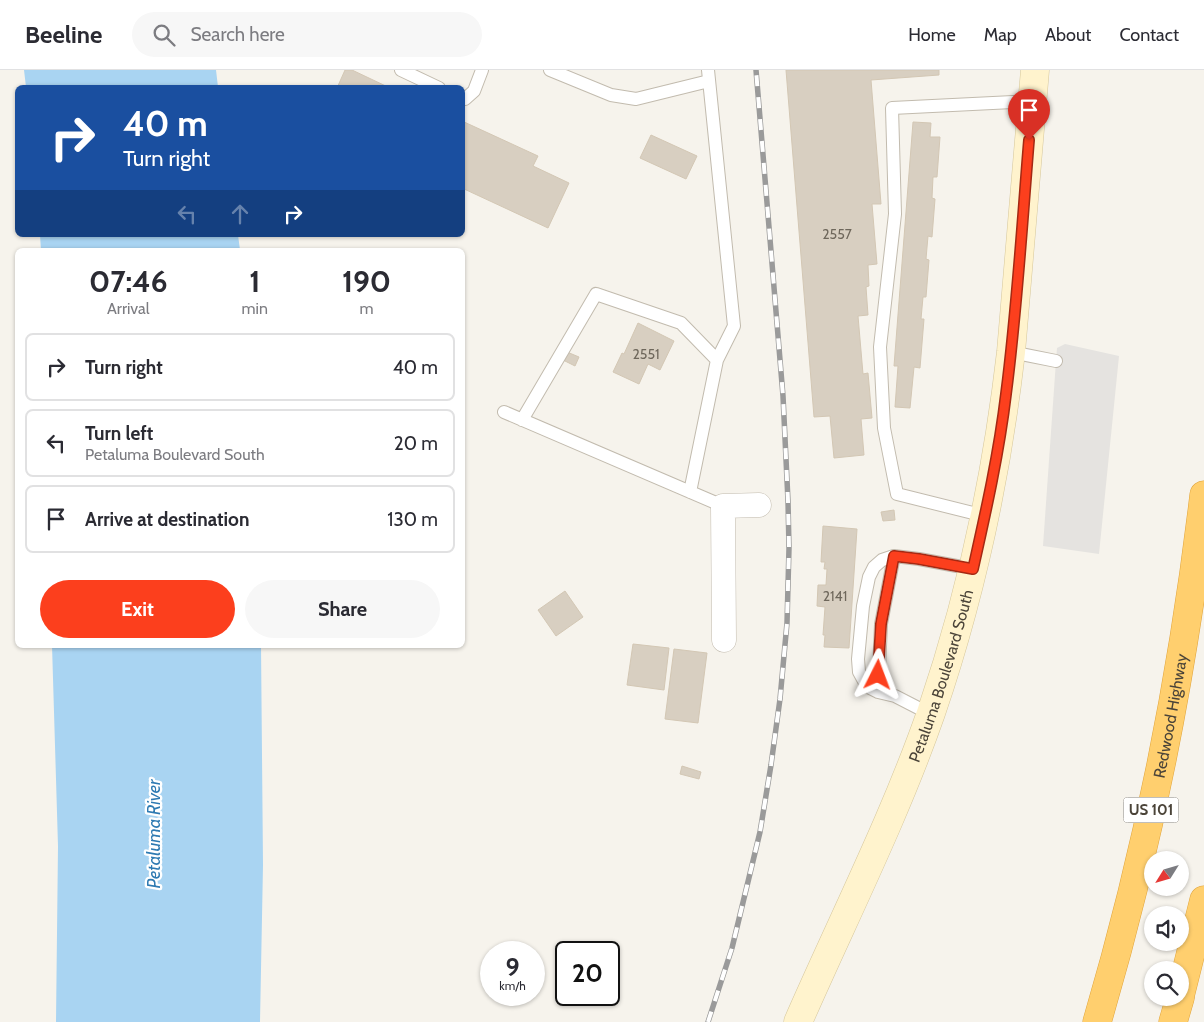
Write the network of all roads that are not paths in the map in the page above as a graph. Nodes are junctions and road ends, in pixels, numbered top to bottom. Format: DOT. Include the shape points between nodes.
graph roads {
  1 [pos="401,70"];
  2 [pos="482,70"];
  3 [pos="550,70"];
  4 [pos="1035,70"];
  5 [pos="708,75"];
  6 [pos="433,85"];
  7 [pos="465,99"];
  8 [pos="1032,100"];
  9 [pos="1011,352"];
  10 [pos="717,360"];
  11 [pos="1056,361"];
  12 [pos="504,412"];
  13 [pos="522,420"];
  14 [pos="690,492"];
  15 [pos="1204,494"];
  16 [pos="759,505"];
  17 [pos="723,506"];
  18 [pos="985,516"];
  19 [pos="894,556"];
  20 [pos="973,569"];
  21 [pos="724,640"];
  22 [pos="878,692"];
  23 [pos="930,714"];
  24 [pos="1204,900"];
  25 [pos="1189,961"];
  26 [pos="1177,1006"];
  27 [pos="798,1022"];
  28 [pos="1097,1022"];
  29 [pos="1173,1022"];
  1 -- 6 [label="lane"];
  2 -- 7 [label="lane" via="474,91"];
  3 -- 5 [label="lane" via="611,95 636,99"];
  4 -- 8 [label="main road, Petaluma Boulevard South"];
  5 -- 10 [label="lane" via="734,326"];
  8 -- 9 [label="main road, Petaluma Boulevard South"];
  8 -- 18 [label="lane" via="892,108 895,214 880,348 884,428 897,494"];
  9 -- 11 [label="lane"];
  9 -- 18 [label="main road, Petaluma Boulevard South"];
  10 -- 13 [label="lane" via="681,323 596,294"];
  10 -- 14 [label="lane"];
  12 -- 13 [label="lane"];
  13 -- 14 [label="lane"];
  14 -- 17 [label="lane"];
  15 -- 28 [label="highway, Redwood Highway / US 101" via="1191,594 1154,795 1124,928"];
  16 -- 17 [label="street"];
  17 -- 21 [label="street"];
  18 -- 20 [label="main road, Petaluma Boulevard South"];
  19 -- 20 [label="lane"];
  19 -- 22 [label="lane" via="881,624"];
  19 -- 22 [label="lane" via="874,567 863,606 859,672 864,683"];
  20 -- 23 [label="main road, Petaluma Boulevard South"];
  22 -- 23 [label="lane" via="895,696"];
  23 -- 27 [label="main road, Petaluma Boulevard South" via="888,819"];
  24 -- 25 [label="highway"];
  26 -- 29 [label="highway"];
}
